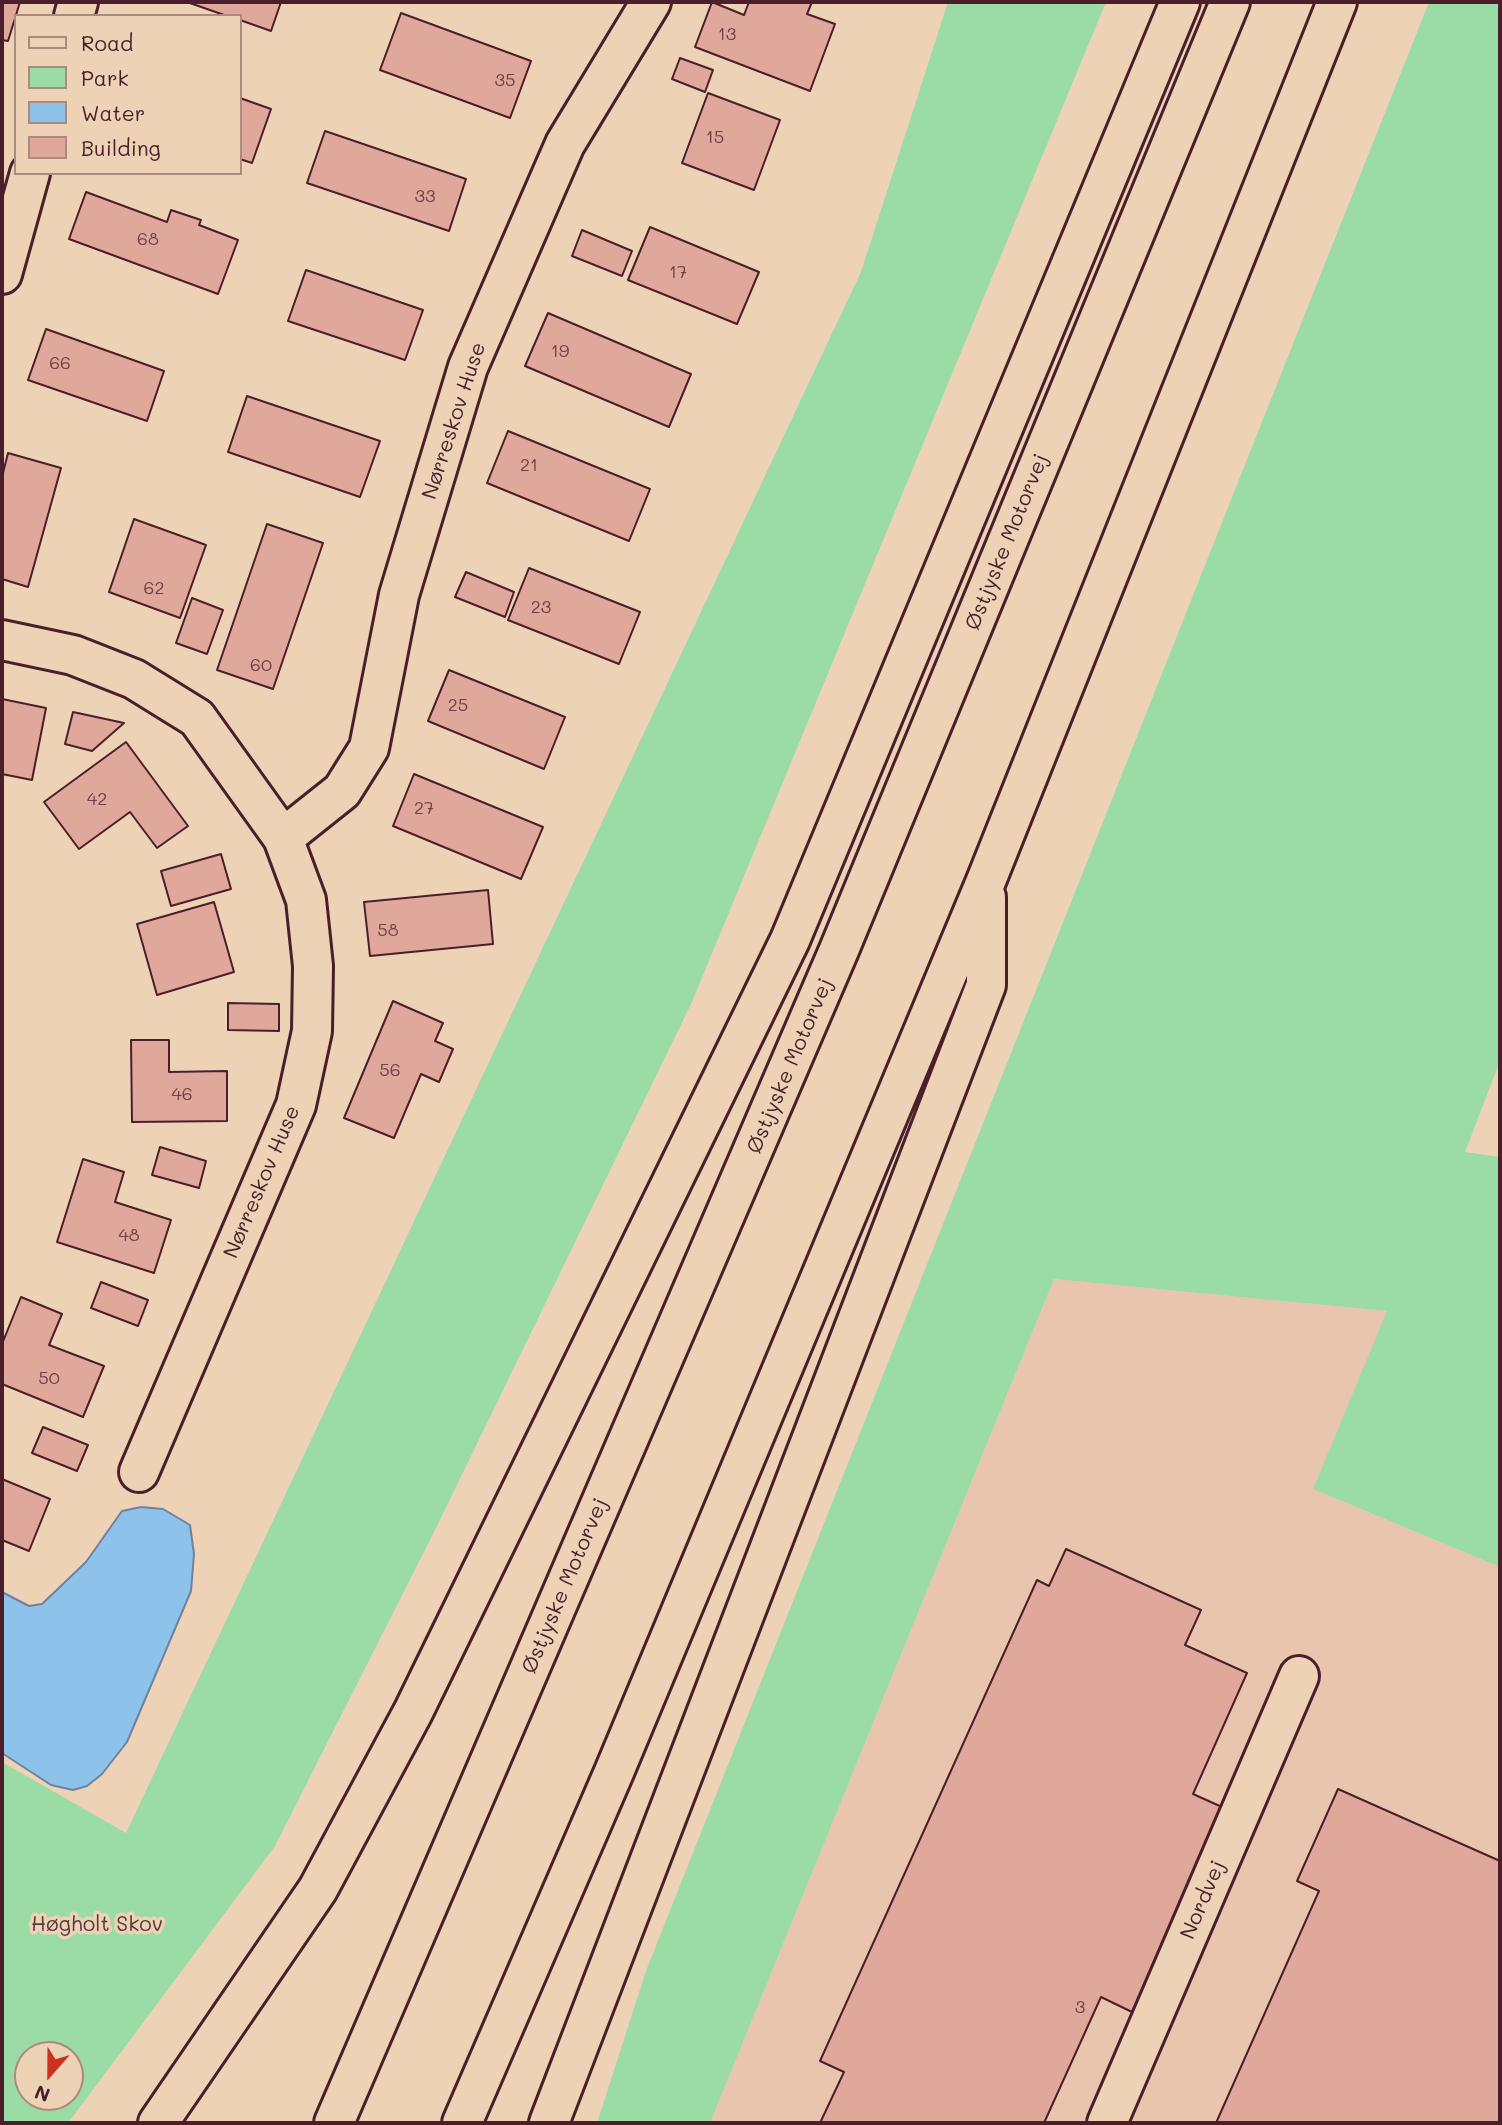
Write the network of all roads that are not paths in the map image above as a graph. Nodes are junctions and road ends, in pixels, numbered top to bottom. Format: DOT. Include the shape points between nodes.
graph roads {
  1 [pos="650,2"];
  2 [pos="1180,2"];
  3 [pos="1230,2"];
  4 [pos="1336,2"];
  5 [pos="29,175"];
  6 [pos="2,274"];
  7 [pos="2,640"];
  8 [pos="283,838"];
  9 [pos="986,881"];
  10 [pos="139,1472"];
  11 [pos="1299,1676"];
  12 [pos="158,2123"];
  13 [pos="334,2123"];
  14 [pos="463,2123"];
  15 [pos="550,2123"];
  16 [pos="1107,2123"];
  1 -- 8 [label="main road, Nørreskov Huse" via="565,144 468,367 399,595 369,748 342,791"];
  2 -- 12 [label="main road" via="790,940 387,1759 318,1889"];
  3 -- 13 [label="main road, Østjyske Motorvej" via="839,950"];
  4 -- 9 [label="main road"];
  5 -- 6 [label="main road"];
  7 -- 8 [label="main road, Nørreskov Huse" via="73,655 134,680 197,718"];
  8 -- 10 [label="main road, Nørreskov Huse" via="306,900 313,966 312,1031 296,1105"];
  9 -- 14 [label="main road"];
  9 -- 15 [label="main road" via="986,985"];
  11 -- 16 [label="main road, Nordvej"];
}
